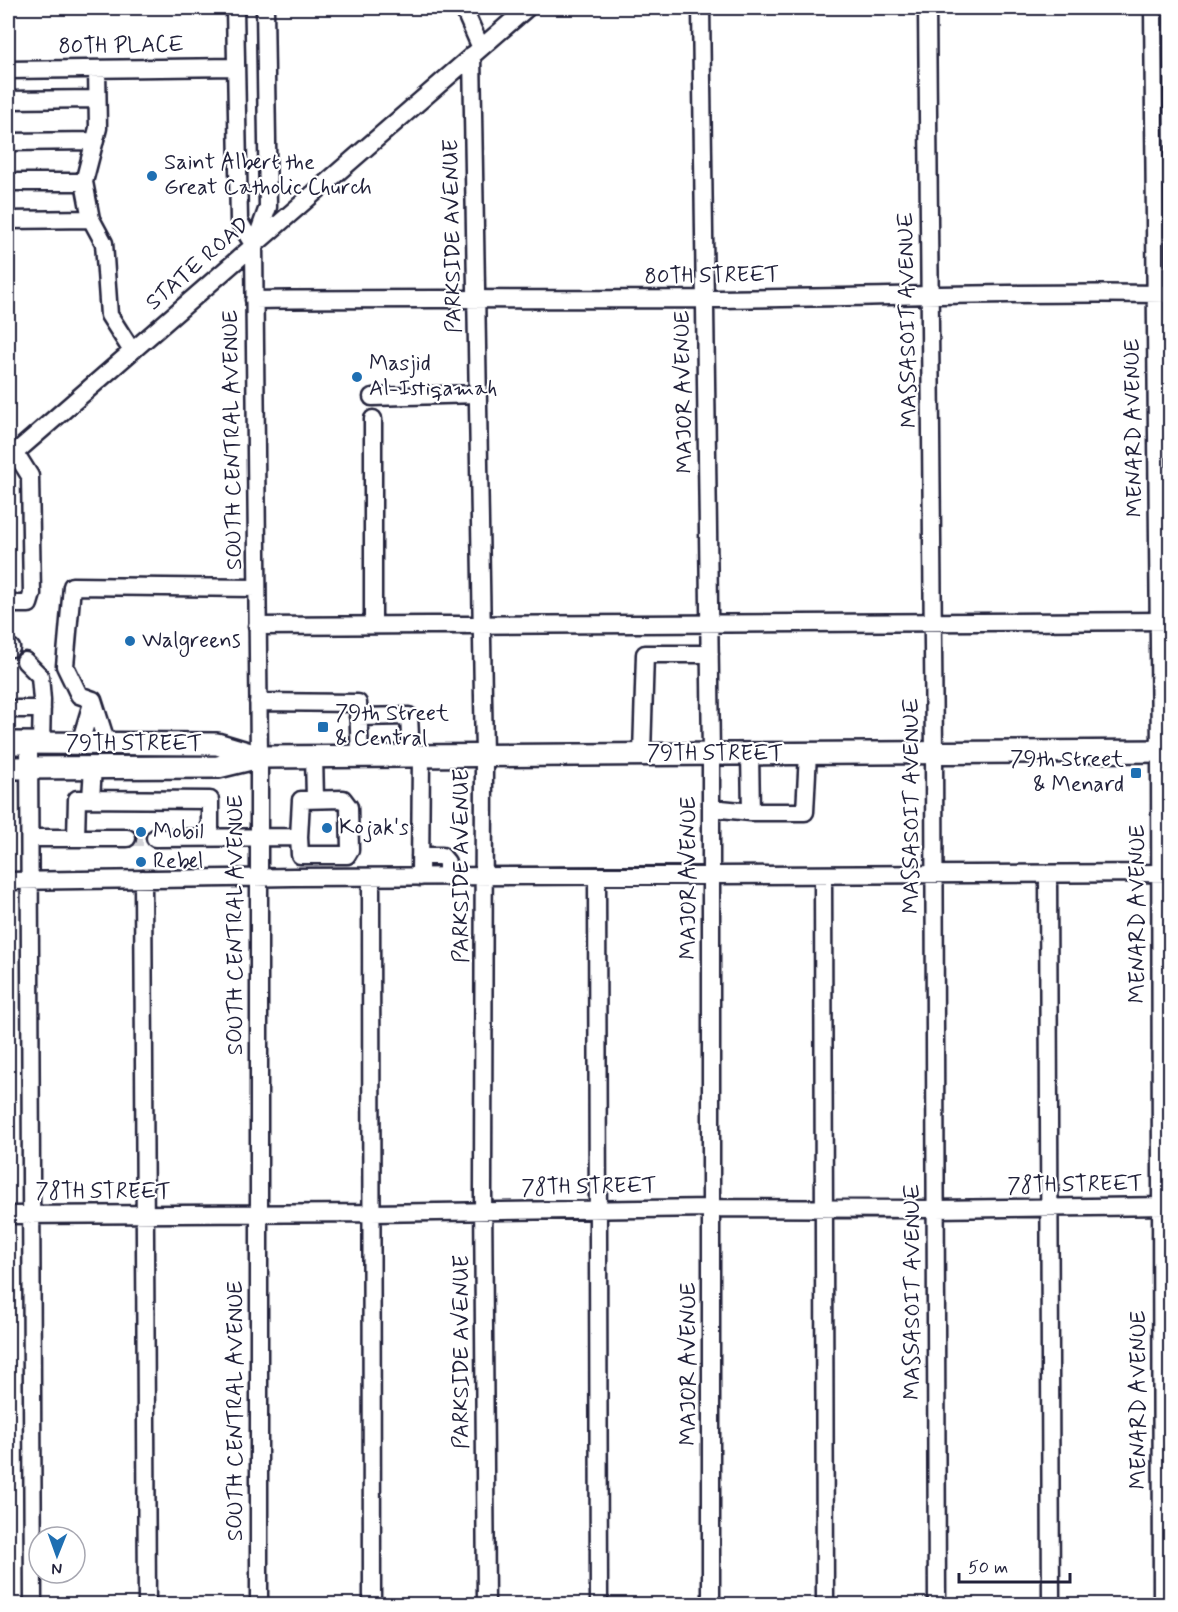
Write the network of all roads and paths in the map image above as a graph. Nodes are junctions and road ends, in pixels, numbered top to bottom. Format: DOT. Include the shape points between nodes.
graph roads {
  1 [pos="235,8"];
  2 [pos="265,8"];
  3 [pos="466,8"];
  4 [pos="526,8"];
  5 [pos="701,8"];
  6 [pos="927,8"];
  7 [pos="1152,8"];
  8 [pos="476,51"];
  9 [pos="236,67"];
  10 [pos="97,69"];
  11 [pos="8,70"];
  12 [pos="97,99"];
  13 [pos="8,100"];
  14 [pos="95,141"];
  15 [pos="8,142"];
  16 [pos="8,182"];
  17 [pos="84,182"];
  18 [pos="90,219"];
  19 [pos="8,220"];
  20 [pos="254,246"];
  21 [pos="1163,293"];
  22 [pos="930,295"];
  23 [pos="476,298"];
  24 [pos="705,299"];
  25 [pos="254,300"];
  26 [pos="132,351"];
  27 [pos="478,394"];
  28 [pos="372,396"];
  29 [pos="373,419"];
  30 [pos="11,452"];
  31 [pos="257,588"];
  32 [pos="8,604"];
  33 [pos="1164,621"];
  34 [pos="933,622"];
  35 [pos="710,624"];
  36 [pos="373,625"];
  37 [pos="482,625"];
  38 [pos="257,626"];
  39 [pos="710,654"];
  40 [pos="25,661"];
  41 [pos="93,700"];
  42 [pos="258,702"];
  43 [pos="8,709"];
  44 [pos="42,709"];
  45 [pos="358,717"];
  46 [pos="8,743"];
  47 [pos="35,743"];
  48 [pos="80,743"];
  49 [pos="107,744"];
  50 [pos="1165,751"];
  51 [pos="934,752"];
  52 [pos="750,753"];
  53 [pos="808,753"];
  54 [pos="642,754"];
  55 [pos="711,754"];
  56 [pos="484,755"];
  57 [pos="259,756"];
  58 [pos="314,756"];
  59 [pos="360,756"];
  60 [pos="416,756"];
  61 [pos="93,767"];
  62 [pos="8,768"];
  63 [pos="29,768"];
  64 [pos="91,799"];
  65 [pos="315,799"];
  66 [pos="711,808"];
  67 [pos="751,812"];
  68 [pos="259,837"];
  69 [pos="299,837"];
  70 [pos="30,838"];
  71 [pos="76,838"];
  72 [pos="127,838"];
  73 [pos="155,838"];
  74 [pos="210,838"];
  75 [pos="420,856"];
  76 [pos="1165,873"];
  77 [pos="935,874"];
  78 [pos="1048,874"];
  79 [pos="711,875"];
  80 [pos="823,875"];
  81 [pos="484,876"];
  82 [pos="597,876"];
  83 [pos="371,877"];
  84 [pos="420,877"];
  85 [pos="447,877"];
  86 [pos="259,878"];
  87 [pos="143,879"];
  88 [pos="8,881"];
  89 [pos="30,881"];
  90 [pos="1166,1207"];
  91 [pos="712,1208"];
  92 [pos="824,1208"];
  93 [pos="1049,1208"];
  94 [pos="597,1209"];
  95 [pos="936,1209"];
  96 [pos="484,1211"];
  97 [pos="372,1213"];
  98 [pos="31,1214"];
  99 [pos="146,1214"];
  100 [pos="258,1214"];
  101 [pos="8,1215"];
  102 [pos="33,1605"];
  103 [pos="147,1605"];
  104 [pos="259,1605"];
  105 [pos="372,1605"];
  106 [pos="486,1605"];
  107 [pos="599,1605"];
  108 [pos="711,1605"];
  109 [pos="825,1605"];
  110 [pos="937,1605"];
  111 [pos="1051,1605"];
  112 [pos="1162,1605"];
  1 -- 9 [label="street"];
  2 -- 20 [label="street, SOUTH CENTRAL AVENUE" via="267,207"];
  3 -- 8 [label="street"];
  4 -- 8 [label="street, STATE ROAD"];
  5 -- 24 [label="street, MAJOR AVENUE"];
  6 -- 22 [label="street, MASSASOIT AVENUE"];
  7 -- 21 [label="street, MENARD AVENUE"];
  8 -- 20 [label="street, STATE ROAD"];
  8 -- 23 [label="street, PARKSIDE AVENUE"];
  9 -- 10 [label="street, 80TH PLACE"];
  9 -- 20 [label="street" via="239,221"];
  10 -- 11 [label="street, 80TH PLACE"];
  10 -- 12 [label="street"];
  12 -- 13 [label="street"];
  12 -- 14 [label="street"];
  14 -- 15 [label="street"];
  14 -- 17 [label="street"];
  16 -- 17 [label="street"];
  17 -- 18 [label="street"];
  18 -- 19 [label="street"];
  18 -- 26 [label="street" via="104,243 110,315"];
  20 -- 25 [label="street, SOUTH CENTRAL AVENUE"];
  20 -- 26 [label="street, STATE ROAD"];
  21 -- 22 [label="street, 80TH STREET"];
  21 -- 33 [label="street, MENARD AVENUE"];
  22 -- 24 [label="street, 80TH STREET"];
  22 -- 34 [label="street, MASSASOIT AVENUE"];
  23 -- 24 [label="street, 80TH STREET"];
  23 -- 25 [label="street, 80TH STREET"];
  23 -- 27 [label="street, PARKSIDE AVENUE"];
  24 -- 35 [label="street, MAJOR AVENUE"];
  25 -- 31 [label="street, SOUTH CENTRAL AVENUE"];
  26 -- 30 [label="street, STATE ROAD"];
  27 -- 28 [label="street"];
  27 -- 37 [label="street, PARKSIDE AVENUE"];
  29 -- 36 [label="street"];
  30 -- 32 [label="street" via="30,476 32,594 28,604"];
  31 -- 38 [label="street, SOUTH CENTRAL AVENUE"];
  31 -- 41 [label="street" via="72,586 65,666 79,695"];
  33 -- 34 [label="street"];
  33 -- 50 [label="street, MENARD AVENUE"];
  34 -- 35 [label="street"];
  34 -- 51 [label="street, MASSASOIT AVENUE"];
  35 -- 37 [label="street"];
  35 -- 39 [label="street, MAJOR AVENUE"];
  36 -- 37 [label="street"];
  36 -- 38 [label="street"];
  37 -- 56 [label="street, PARKSIDE AVENUE"];
  38 -- 42 [label="street, SOUTH CENTRAL AVENUE"];
  39 -- 54 [label="street" via="645,654"];
  39 -- 55 [label="street, MAJOR AVENUE"];
  40 -- 44 [label="street" via="40,676"];
  41 -- 48 [label="street"];
  41 -- 49 [label="street"];
  42 -- 45 [label="street" via="358,703"];
  42 -- 57 [label="street, SOUTH CENTRAL AVENUE"];
  43 -- 44 [label="street"];
  44 -- 47 [label="street"];
  45 -- 59 [label="street"];
  45 -- 60 [label="street" via="409,716"];
  46 -- 47 [label="main road, 79TH STREET"];
  47 -- 48 [label="main road, 79TH STREET"];
  47 -- 63 [label="street"];
  48 -- 49 [label="main road, 79TH STREET"];
  49 -- 57 [label="main road, 79TH STREET" via="217,744"];
  50 -- 51 [label="main road, 79TH STREET"];
  50 -- 76 [label="street, MENARD AVENUE"];
  51 -- 53 [label="main road, 79TH STREET"];
  51 -- 77 [label="street, MASSASOIT AVENUE"];
  52 -- 53 [label="main road, 79TH STREET"];
  52 -- 55 [label="main road, 79TH STREET"];
  52 -- 67 [label="street"];
  53 -- 67 [label="street" via="805,812"];
  54 -- 55 [label="main road, 79TH STREET"];
  54 -- 56 [label="main road, 79TH STREET"];
  55 -- 66 [label="street, MAJOR AVENUE"];
  56 -- 60 [label="main road, 79TH STREET"];
  56 -- 81 [label="street, PARKSIDE AVENUE"];
  57 -- 58 [label="main road, 79TH STREET"];
  57 -- 61 [label="main road, 79TH STREET" via="218,767"];
  57 -- 68 [label="street, SOUTH CENTRAL AVENUE"];
  58 -- 59 [label="main road, 79TH STREET"];
  58 -- 65 [label="street"];
  59 -- 60 [label="main road, 79TH STREET"];
  60 -- 75 [label="street"];
  61 -- 63 [label="main road, 79TH STREET"];
  61 -- 64 [label="street"];
  62 -- 63 [label="main road, 79TH STREET"];
  63 -- 70 [label="street"];
  64 -- 71 [label="street" via="77,799"];
  64 -- 74 [label="street" via="210,800"];
  65 -- 69 [label="street" via="301,800"];
  65 -- 69 [label="street" via="343,799 347,804 350,850 347,855 300,855"];
  66 -- 67 [label="street"];
  66 -- 79 [label="street, MAJOR AVENUE"];
  68 -- 69 [label="street"];
  68 -- 74 [label="street"];
  68 -- 86 [label="street, SOUTH CENTRAL AVENUE"];
  70 -- 71 [label="street"];
  70 -- 89 [label="street"];
  71 -- 72 [label="street"];
  73 -- 74 [label="street"];
  75 -- 84 [label="street"];
  75 -- 85 [label="street" via="442,856 447,862"];
  76 -- 78 [label="street"];
  76 -- 90 [label="street, MENARD AVENUE"];
  77 -- 78 [label="street"];
  77 -- 80 [label="street"];
  77 -- 95 [label="street, MASSASOIT AVENUE"];
  78 -- 93 [label="street"];
  79 -- 80 [label="street"];
  79 -- 82 [label="street"];
  79 -- 91 [label="street, MAJOR AVENUE"];
  80 -- 92 [label="street"];
  81 -- 82 [label="street"];
  81 -- 85 [label="street"];
  81 -- 96 [label="street, PARKSIDE AVENUE"];
  82 -- 94 [label="street"];
  83 -- 84 [label="street"];
  83 -- 86 [label="street"];
  83 -- 97 [label="street"];
  84 -- 85 [label="street"];
  86 -- 87 [label="street"];
  86 -- 100 [label="street, SOUTH CENTRAL AVENUE"];
  87 -- 89 [label="street"];
  87 -- 99 [label="street"];
  88 -- 89 [label="street"];
  89 -- 98 [label="street"];
  90 -- 93 [label="street, 78TH STREET"];
  90 -- 112 [label="street, MENARD AVENUE"];
  91 -- 92 [label="street, 78TH STREET"];
  91 -- 94 [label="street, 78TH STREET"];
  91 -- 108 [label="street, MAJOR AVENUE"];
  92 -- 95 [label="street, 78TH STREET"];
  92 -- 109 [label="street"];
  93 -- 95 [label="street, 78TH STREET"];
  93 -- 111 [label="street"];
  94 -- 96 [label="street, 78TH STREET"];
  94 -- 107 [label="street"];
  95 -- 110 [label="street, MASSASOIT AVENUE"];
  96 -- 97 [label="street, 78TH STREET"];
  96 -- 106 [label="street, PARKSIDE AVENUE"];
  97 -- 100 [label="street, 78TH STREET"];
  97 -- 105 [label="street"];
  98 -- 99 [label="street, 78TH STREET"];
  98 -- 101 [label="street, 78TH STREET"];
  98 -- 102 [label="street"];
  99 -- 100 [label="street, 78TH STREET"];
  99 -- 103 [label="street"];
  100 -- 104 [label="street, SOUTH CENTRAL AVENUE"];
}
